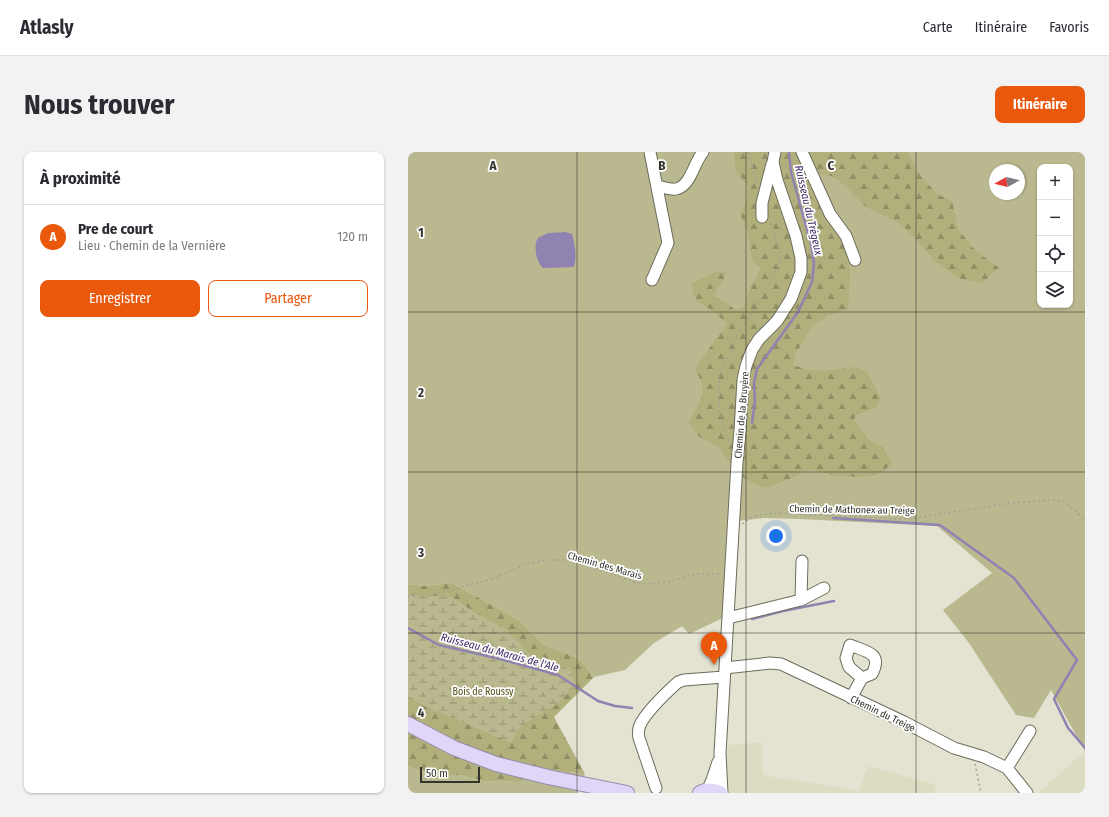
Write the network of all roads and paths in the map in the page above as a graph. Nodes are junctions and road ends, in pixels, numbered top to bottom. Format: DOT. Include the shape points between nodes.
graph roads {
  1 [pos="650,152"];
  2 [pos="703,152"];
  3 [pos="748,152"];
  4 [pos="802,152"];
  5 [pos="774,157"];
  6 [pos="757,183"];
  7 [pos="657,186"];
  8 [pos="762,203"];
  9 [pos="762,217"];
  10 [pos="855,260"];
  11 [pos="652,280"];
  12 [pos="730,442"];
  13 [pos="1085,520"];
  14 [pos="733,528"];
  15 [pos="802,561"];
  16 [pos="730,574"];
  17 [pos="824,588"];
  18 [pos="408,596"];
  19 [pos="801,600"];
  20 [pos="728,622"];
  21 [pos="725,673"];
  22 [pos="862,678"];
  23 [pos="852,698"];
  24 [pos="408,724"];
  25 [pos="1030,731"];
  26 [pos="720,753"];
  27 [pos="971,753"];
  28 [pos="1008,768"];
  29 [pos="656,788"];
  30 [pos="712,792"];
  31 [pos="627,793"];
  32 [pos="981,793"];
  33 [pos="1027,793"];
  1 -- 7 [label="street"];
  2 -- 7 [label="street" via="684,186 675,190"];
  3 -- 6 [label="path"];
  4 -- 10 [label="street" via="830,214 846,236"];
  5 -- 8 [label="street"];
  5 -- 14 [label="street, Chemin de la Bruyère" via="777,180 796,236 801,272 791,299 777,321 759,339 746,366"];
  7 -- 11 [label="street" via="668,243"];
  8 -- 9 [label="street"];
  8 -- 12 [label="path" via="774,230 781,260 760,300 737,335 718,376 719,409"];
  13 -- 14 [label="path, Chemin de Mathonex au Treige" via="1065,502 1054,500 1011,502 902,519 772,514 752,517"];
  14 -- 16 [label="street, Chemin de la Bruyère"];
  15 -- 19 [label="street"];
  16 -- 18 [label="path, Chemin des Marais" via="696,574 667,582 644,584 581,563 547,560 526,564 495,578 425,597"];
  16 -- 20 [label="street, Chemin de la Bruyère"];
  17 -- 19 [label="street"];
  19 -- 20 [label="street"];
  20 -- 21 [label="street, Chemin de la Bruyère"];
  21 -- 23 [label="street, Chemin du Treige" via="770,663 781,664"];
  21 -- 26 [label="street, Chemin de la Bruyère"];
  21 -- 29 [label="street" via="678,682 640,726 639,738"];
  22 -- 23 [label="street"];
  23 -- 27 [label="street, Chemin du Treige" via="954,748"];
  24 -- 31 [label="main road" via="454,748 496,764"];
  25 -- 28 [label="street"];
  26 -- 30 [label="street"];
  26 -- 30 [label="street" via="712,780"];
  27 -- 28 [label="street, Chemin du Treige"];
  27 -- 32 [label="path"];
  28 -- 33 [label="street, Chemin du Treige"];
}
